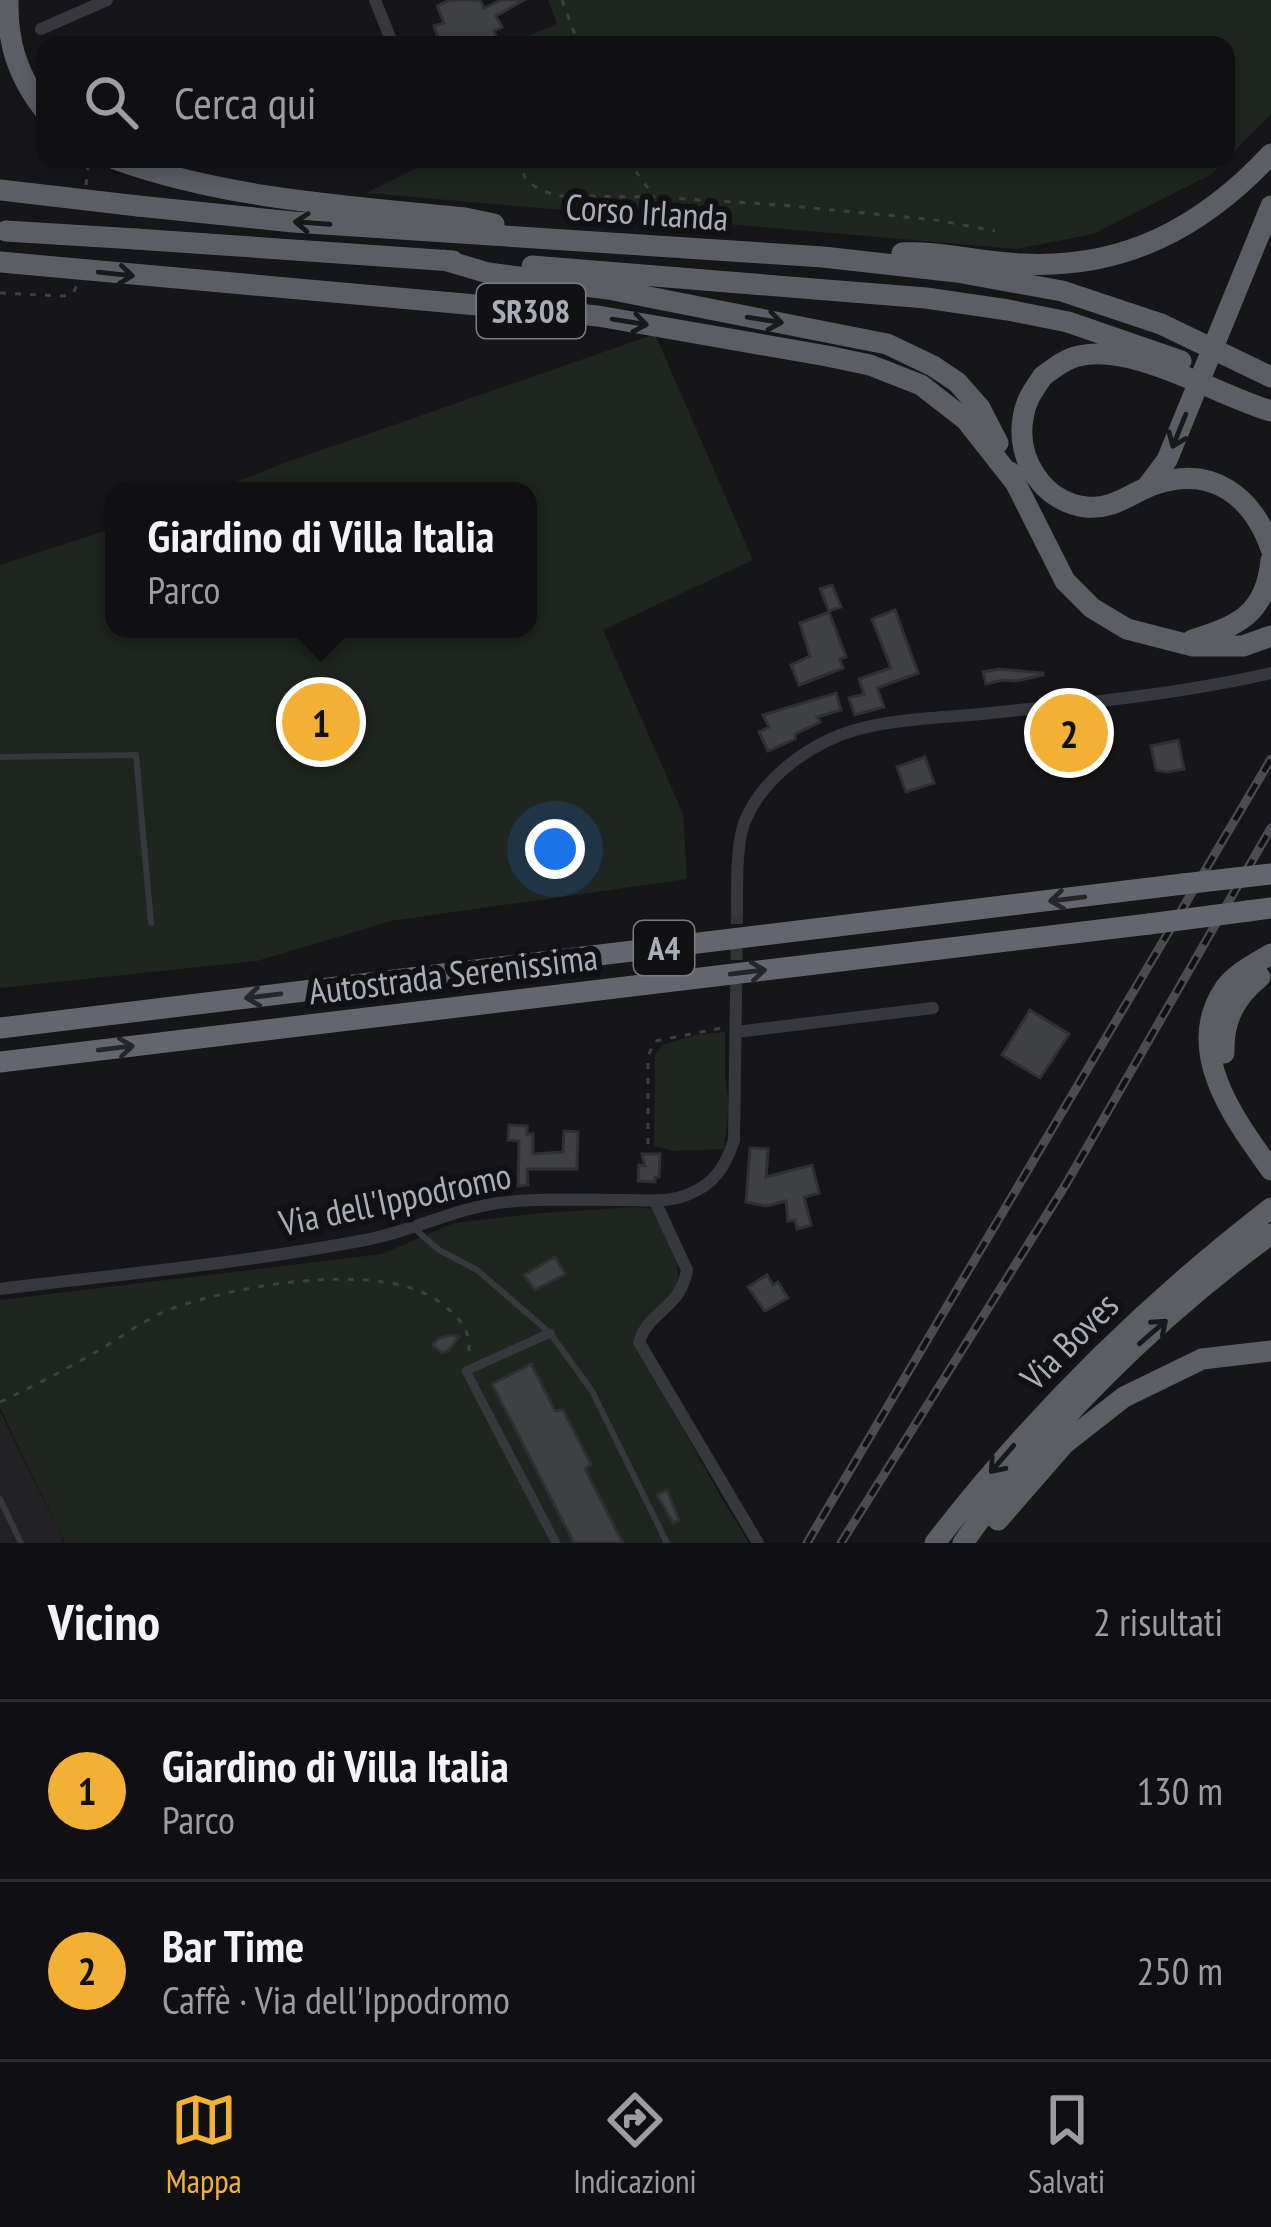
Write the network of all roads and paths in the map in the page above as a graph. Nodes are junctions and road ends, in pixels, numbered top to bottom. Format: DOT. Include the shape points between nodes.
graph roads {
  1 [pos="8,0"];
  2 [pos="106,0"];
  3 [pos="375,0"];
  4 [pos="562,0"];
  5 [pos="41,29"];
  6 [pos="389,36"];
  7 [pos="576,36"];
  8 [pos="36,96"];
  9 [pos="1271,154"];
  10 [pos="140,168"];
  11 [pos="521,168"];
  12 [pos="634,168"];
  13 [pos="0,190"];
  14 [pos="655,196"];
  15 [pos="1271,206"];
  16 [pos="2,231"];
  17 [pos="995,231"];
  18 [pos="571,240"];
  19 [pos="823,257"];
  20 [pos="444,260"];
  21 [pos="0,262"];
  22 [pos="77,276"];
  23 [pos="0,293"];
  24 [pos="1271,376"];
  25 [pos="1271,407"];
  26 [pos="1014,481"];
  27 [pos="1145,489"];
  28 [pos="1271,549"];
  29 [pos="1271,560"];
  30 [pos="1271,636"];
  31 [pos="1180,643"];
  32 [pos="1271,673"];
  33 [pos="0,757"];
  34 [pos="1271,874"];
  35 [pos="1260,909"];
  36 [pos="737,911"];
  37 [pos="151,923"];
  38 [pos="1271,954"];
  39 [pos="1271,970"];
  40 [pos="736,996"];
  41 [pos="933,1008"];
  42 [pos="145,1010"];
  43 [pos="0,1014"];
  44 [pos="0,1028"];
  45 [pos="736,1029"];
  46 [pos="0,1062"];
  47 [pos="1261,1142"];
  48 [pos="648,1144"];
  49 [pos="1271,1170"];
  50 [pos="1271,1191"];
  51 [pos="655,1201"];
  52 [pos="1271,1208"];
  53 [pos="413,1226"];
  54 [pos="1271,1234"];
  55 [pos="0,1289"];
  56 [pos="1149,1308"];
  57 [pos="550,1333"];
  58 [pos="1271,1351"];
  59 [pos="466,1371"];
  60 [pos="0,1402"];
  61 [pos="0,1499"];
  62 [pos="22,1543"];
  63 [pos="556,1543"];
  64 [pos="667,1543"];
  65 [pos="758,1543"];
  66 [pos="935,1543"];
  67 [pos="962,1543"];
  68 [pos="977,1543"];
  1 -- 8 [label="highway" via="14,59"];
  2 -- 5 [label="street"];
  3 -- 6 [label="street"];
  4 -- 7 [label="path"];
  9 -- 19 [label="highway" via="1233,193 1144,247 1073,263 914,252"];
  10 -- 18 [label="highway, SR308" via="245,193 465,218"];
  11 -- 14 [label="path" via="526,180 560,196"];
  12 -- 14 [label="path"];
  18 -- 13 [label="highway, Corso Irlanda / SR308, one-way, bridge" via="293,222"];
  14 -- 17 [label="path"];
  15 -- 27 [label="highway, one-way" via="1167,460"];
  16 -- 20 [label="highway, Corso Irlanda / SR308, bridge"];
  18 -- 19 [label="highway, Corso Irlanda / SR308"];
  19 -- 24 [label="highway, Corso Irlanda / SR308, bridge" via="1062,291 1161,324"];
  20 -- 25 [label="highway, Corso Irlanda / SR308, bridge" via="926,298 1068,322 1187,363"];
  20 -- 26 [label="highway, one-way" via="887,344 957,382 980,409"];
  21 -- 26 [label="highway, SR308, one-way" via="598,316 870,365 921,385 966,419"];
  22 -- 23 [label="path" via="64,296"];
  25 -- 27 [label="highway, bridge" via="1131,358 1076,356 1043,376 1030,394 1022,437 1024,457 1046,489 1086,507 1111,506"];
  26 -- 31 [label="highway" via="1065,580 1092,608 1127,629"];
  27 -- 28 [label="highway" via="1194,478 1228,488 1262,524"];
  29 -- 31 [label="highway" via="1253,609 1232,627"];
  30 -- 31 [label="highway" via="1225,648"];
  32 -- 36 [label="street" via="853,731 785,767 761,794 752,808"];
  33 -- 37 [label="lane" via="136,755"];
  34 -- 42 [label="highway, Autostrada Serenissima / A4, one-way, bridge"];
  46 -- 35 [label="highway, Autostrada Serenissima / A4, one-way, bridge"];
  38 -- 47 [label="highway" via="1226,986 1209,1042 1223,1098"];
  39 -- 47 [label="highway" via="1239,994 1223,1040 1224,1066"];
  40 -- 45 [label="street, Via dell'Ippodromo"];
  41 -- 45 [label="street"];
  42 -- 43 [label="highway"];
  42 -- 44 [label="highway, Autostrada Serenissima / A4"];
  45 -- 48 [label="path" via="655,1041"];
  45 -- 51 [label="street, Via dell'Ippodromo" via="727,1162 691,1194"];
  47 -- 49 [label="highway"];
  50 -- 56 [label="highway" via="1189,1256"];
  51 -- 53 [label="street, Via dell'Ippodromo" via="497,1203"];
  51 -- 65 [label="street" via="687,1270 680,1295 639,1342"];
  52 -- 56 [label="highway, Via Boves"];
  53 -- 55 [label="street, Via dell'Ippodromo" via="285,1255"];
  53 -- 57 [label="lane"];
  67 -- 54 [label="highway, Via Boves, one-way" via="1103,1376"];
  56 -- 66 [label="highway, Via Boves, one-way" via="1030,1427"];
  57 -- 59 [label="street"];
  57 -- 64 [label="lane" via="592,1391"];
  58 -- 68 [label="highway, Via Boves" via="1202,1359 1124,1397 1064,1444"];
  59 -- 60 [label="path" via="472,1340 459,1317 429,1294 357,1280 307,1281 242,1288 166,1310"];
  59 -- 63 [label="street"];
  61 -- 62 [label="lane"];
}
